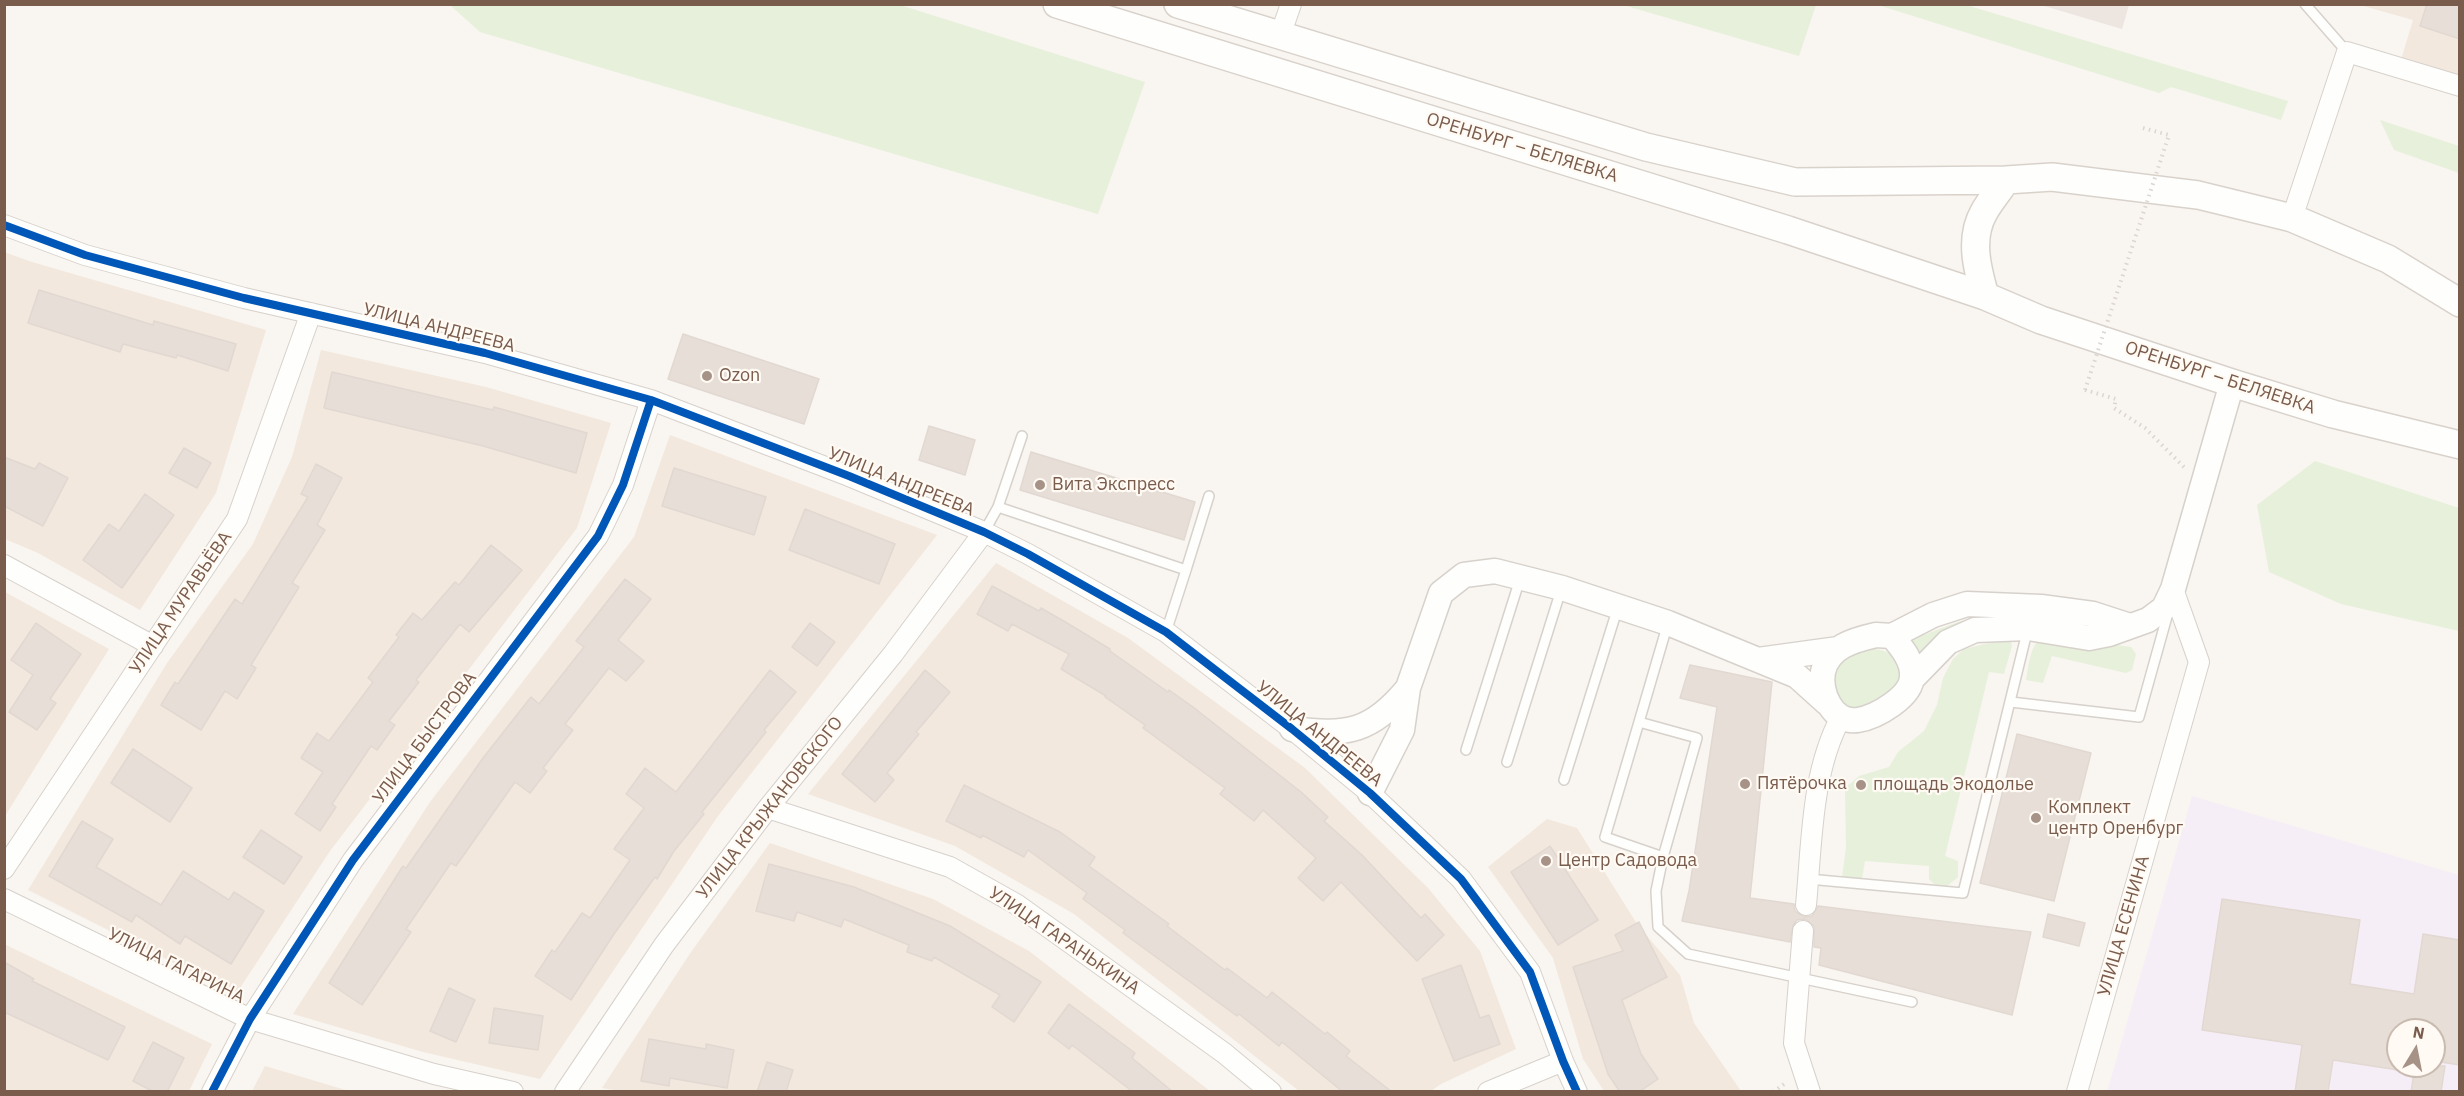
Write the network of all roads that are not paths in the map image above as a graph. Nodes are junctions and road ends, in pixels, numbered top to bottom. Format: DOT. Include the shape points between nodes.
graph roads {
  1 [pos="1057,4"];
  2 [pos="1178,4"];
  3 [pos="1291,4"];
  4 [pos="2305,4"];
  5 [pos="1280,36"];
  6 [pos="2347,52"];
  7 [pos="2460,86"];
  8 [pos="2006,180"];
  9 [pos="2292,218"];
  10 [pos="4,225"];
  11 [pos="1985,296"];
  12 [pos="2460,303"];
  13 [pos="311,313"];
  14 [pos="2232,383"];
  15 [pos="651,400"];
  16 [pos="1022,436"];
  17 [pos="2460,445"];
  18 [pos="1209,496"];
  19 [pos="998,507"];
  20 [pos="984,532"];
  21 [pos="4,565"];
  22 [pos="1186,570"];
  23 [pos="1520,577"];
  24 [pos="1562,588"];
  25 [pos="2174,589"];
  26 [pos="1618,607"];
  27 [pos="1668,623"];
  28 [pos="2130,626"];
  29 [pos="2028,628"];
  30 [pos="1166,632"];
  31 [pos="1892,636"];
  32 [pos="153,646"];
  33 [pos="1838,649"];
  34 [pos="1758,660"];
  35 [pos="1912,679"];
  36 [pos="1408,688"];
  37 [pos="2011,702"];
  38 [pos="1834,710"];
  39 [pos="1639,722"];
  40 [pos="1292,729"];
  41 [pos="1466,750"];
  42 [pos="1507,762"];
  43 [pos="1564,780"];
  44 [pos="1370,793"];
  45 [pos="768,808"];
  46 [pos="1663,857"];
  47 [pos="4,869"];
  48 [pos="1809,879"];
  49 [pos="4,899"];
  50 [pos="1806,905"];
  51 [pos="1803,931"];
  52 [pos="1799,978"];
  53 [pos="1912,1002"];
  54 [pos="250,1019"];
  55 [pos="1563,1061"];
  56 [pos="212,1092"];
  57 [pos="513,1092"];
  58 [pos="565,1092"];
  59 [pos="1271,1092"];
  60 [pos="1488,1092"];
  61 [pos="1577,1092"];
  62 [pos="1810,1092"];
  63 [pos="2077,1092"];
  1 -- 11 [label="main road, ОРЕНБУРГ – БЕЛЯЕВКА" via="1777,227"];
  2 -- 5 [label="main road, ОРЕНБУРГ – БЕЛЯЕВКА"];
  3 -- 5 [label="street"];
  4 -- 6 [label="lane"];
  5 -- 8 [label="main road, ОРЕНБУРГ – БЕЛЯЕВКА" via="1646,147 1795,183"];
  6 -- 7 [label="street"];
  6 -- 9 [label="street"];
  8 -- 9 [label="main road, ОРЕНБУРГ – БЕЛЯЕВКА" via="2052,177 2198,195"];
  8 -- 11 [label="main road" via="1983,213 1975,243 1976,265"];
  9 -- 12 [label="main road, ОРЕНБУРГ – БЕЛЯЕВКА" via="2388,260"];
  10 -- 13 [label="street, УЛИЦА АНДРЕЕВА" via="86,255"];
  11 -- 14 [label="main road, ОРЕНБУРГ – БЕЛЯЕВКА" via="2042,320"];
  13 -- 15 [label="street, УЛИЦА АНДРЕЕВА" via="485,353"];
  13 -- 32 [label="street, УЛИЦА МУРАВЬЁВА" via="237,519"];
  14 -- 17 [label="main road, ОРЕНБУРГ – БЕЛЯЕВКА" via="2332,414"];
  14 -- 25 [label="street"];
  15 -- 20 [label="street, УЛИЦА АНДРЕЕВА"];
  15 -- 54 [label="street, УЛИЦА БЫСТРОВА" via="623,485 598,536 353,860"];
  16 -- 19 [label="lane"];
  18 -- 22 [label="lane"];
  19 -- 20 [label="lane"];
  19 -- 22 [label="lane"];
  20 -- 30 [label="street, УЛИЦА АНДРЕЕВА"];
  20 -- 45 [label="street, УЛИЦА КРЫЖАНОВСКОГО" via="893,654"];
  21 -- 32 [label="street"];
  22 -- 30 [label="lane"];
  23 -- 24 [label="street"];
  23 -- 36 [label="street" via="1495,571 1464,575 1441,593"];
  23 -- 41 [label="lane"];
  24 -- 26 [label="street"];
  24 -- 42 [label="lane"];
  25 -- 28 [label="street" via="2164,608 2148,620"];
  25 -- 37 [label="lane" via="2139,717"];
  25 -- 63 [label="street, УЛИЦА ЕСЕНИНА" via="2199,662"];
  26 -- 27 [label="street"];
  26 -- 43 [label="lane"];
  27 -- 34 [label="street"];
  27 -- 39 [label="lane"];
  28 -- 29 [label="street" via="2089,638"];
  28 -- 31 [label="street" via="2093,614 1967,604 1933,615"];
  29 -- 35 [label="street" via="1975,630 1948,642"];
  29 -- 37 [label="lane"];
  30 -- 40 [label="street, УЛИЦА АНДРЕЕВА"];
  31 -- 33 [label="street" via="1852,640"];
  31 -- 35 [label="street" via="1911,666"];
  32 -- 47 [label="street, УЛИЦА МУРАВЬЁВА"];
  33 -- 34 [label="street"];
  33 -- 38 [label="street" via="1825,662 1822,680"];
  34 -- 38 [label="street" via="1797,676"];
  35 -- 38 [label="street" via="1908,690 1882,711 1857,720"];
  36 -- 40 [label="street" via="1395,705 1365,727 1326,734"];
  36 -- 44 [label="street" via="1402,730"];
  37 -- 48 [label="lane" via="1963,894"];
  38 -- 48 [label="street" via="1832,734 1820,776"];
  39 -- 46 [label="lane" via="1605,837"];
  39 -- 46 [label="lane" via="1697,738"];
  40 -- 44 [label="street, УЛИЦА АНДРЕЕВА"];
  44 -- 55 [label="street, УЛИЦА АНДРЕЕВА" via="1461,879 1502,933 1530,972"];
  45 -- 58 [label="street, УЛИЦА КРЫЖАНОВСКОГО" via="664,945"];
  45 -- 59 [label="street, УЛИЦА ГАРАНЬКИНА" via="950,867 1016,904 1224,1053"];
  46 -- 52 [label="lane" via="1656,891 1658,927 1688,954"];
  48 -- 50 [label="street"];
  49 -- 54 [label="street, УЛИЦА ГАГАРИНА"];
  51 -- 52 [label="street"];
  52 -- 53 [label="lane"];
  52 -- 62 [label="street" via="1794,1043"];
  54 -- 56 [label="street, УЛИЦА БЫСТРОВА"];
  54 -- 57 [label="street, УЛИЦА ГАГАРИНА" via="434,1074"];
  55 -- 60 [label="street"];
  55 -- 61 [label="street, УЛИЦА АНДРЕЕВА"];
}
